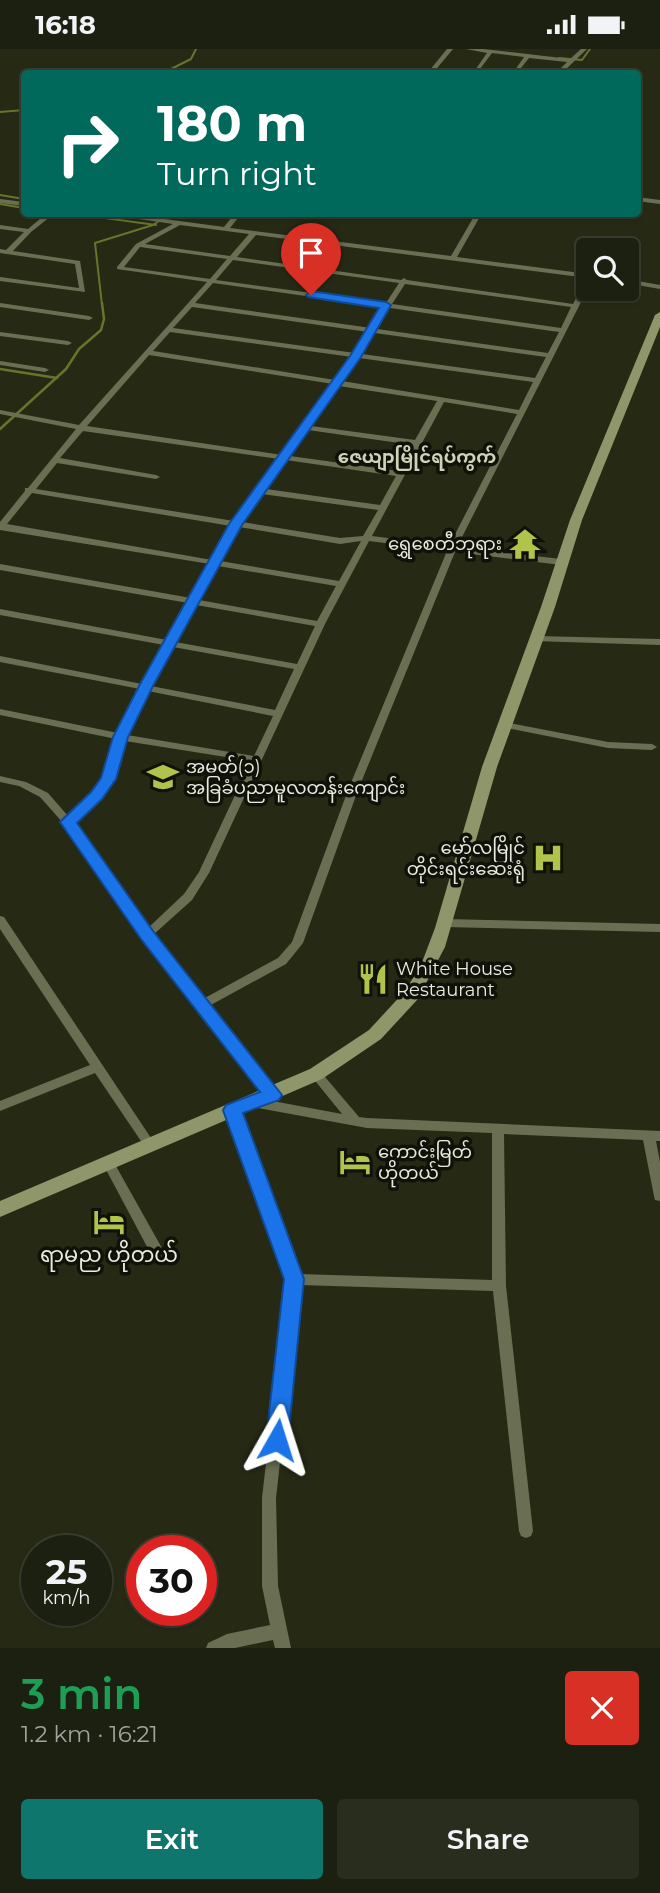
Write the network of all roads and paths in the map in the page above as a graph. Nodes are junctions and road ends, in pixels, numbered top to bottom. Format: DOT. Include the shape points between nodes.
graph roads {
  1 [pos="450,49"];
  2 [pos="469,49"];
  3 [pos="584,49"];
  4 [pos="490,52"];
  5 [pos="527,56"];
  6 [pos="572,61"];
  7 [pos="433,70"];
  8 [pos="477,70"];
  9 [pos="517,70"];
  10 [pos="562,70"];
  11 [pos="641,199"];
  12 [pos="0,201"];
  13 [pos="660,202"];
  14 [pos="21,204"];
  15 [pos="47,217"];
  16 [pos="129,217"];
  17 [pos="236,217"];
  18 [pos="477,217"];
  19 [pos="175,223"];
  20 [pos="0,227"];
  21 [pos="225,230"];
  22 [pos="29,231"];
  23 [pos="254,233"];
  24 [pos="138,246"];
  25 [pos="4,252"];
  26 [pos="231,258"];
  27 [pos="453,258"];
  28 [pos="576,277"];
  29 [pos="0,279"];
  30 [pos="212,280"];
  31 [pos="404,280"];
  32 [pos="639,283"];
  33 [pos="660,287"];
  34 [pos="578,301"];
  35 [pos="0,305"];
  36 [pos="192,305"];
  37 [pos="386,305"];
  38 [pos="576,306"];
  39 [pos="660,315"];
  40 [pos="89,317"];
  41 [pos="169,330"];
  42 [pos="372,330"];
  43 [pos="563,330"];
  44 [pos="0,334"];
  45 [pos="68,342"];
  46 [pos="149,353"];
  47 [pos="550,355"];
  48 [pos="356,357"];
  49 [pos="0,363"];
  50 [pos="45,370"];
  51 [pos="537,380"];
  52 [pos="336,383"];
  53 [pos="441,400"];
  54 [pos="0,412"];
  55 [pos="520,412"];
  56 [pos="305,427"];
  57 [pos="81,428"];
  58 [pos="417,443"];
  59 [pos="283,458"];
  60 [pos="55,460"];
  61 [pos="400,474"];
  62 [pos="156,477"];
  63 [pos="28,490"];
  64 [pos="259,491"];
  65 [pos="382,508"];
  66 [pos="236,524"];
  67 [pos="1,526"];
  68 [pos="365,538"];
  69 [pos="453,547"];
  70 [pos="561,562"];
  71 [pos="215,563"];
  72 [pos="0,567"];
  73 [pos="340,584"];
  74 [pos="194,602"];
  75 [pos="0,612"];
  76 [pos="320,624"];
  77 [pos="536,639"];
  78 [pos="660,642"];
  79 [pos="170,644"];
  80 [pos="0,659"];
  81 [pos="299,667"];
  82 [pos="146,686"];
  83 [pos="0,712"];
  84 [pos="279,713"];
  85 [pos="504,725"];
  86 [pos="121,737"];
  87 [pos="652,747"];
  88 [pos="256,759"];
  89 [pos="0,779"];
  90 [pos="68,822"];
  91 [pos="0,920"];
  92 [pos="445,923"];
  93 [pos="660,928"];
  94 [pos="147,935"];
  95 [pos="201,1005"];
  96 [pos="96,1068"];
  97 [pos="316,1075"];
  98 [pos="272,1095"];
  99 [pos="252,1103"];
  100 [pos="0,1107"];
  101 [pos="232,1110"];
  102 [pos="355,1121"];
  103 [pos="498,1130"];
  104 [pos="655,1137"];
  105 [pos="149,1144"];
  106 [pos="108,1162"];
  107 [pos="660,1196"];
  108 [pos="0,1209"];
  109 [pos="158,1254"];
  110 [pos="294,1279"];
  111 [pos="499,1286"];
  112 [pos="526,1531"];
  113 [pos="278,1631"];
  114 [pos="214,1648"];
  115 [pos="283,1648"];
  1 -- 7 [label="street"];
  2 -- 4 [label="street"];
  3 -- 6 [label="street"];
  4 -- 5 [label="street"];
  4 -- 8 [label="street"];
  5 -- 6 [label="street"];
  5 -- 9 [label="street"];
  6 -- 10 [label="street"];
  11 -- 13 [label="street"];
  12 -- 14 [label="street"];
  15 -- 22 [label="street"];
  16 -- 19 [label="street"];
  17 -- 21 [label="street"];
  18 -- 27 [label="street"];
  19 -- 21 [label="street"];
  19 -- 24 [label="street"];
  20 -- 22 [label="street"];
  21 -- 23 [label="street"];
  22 -- 25 [label="street"];
  23 -- 26 [label="street"];
  23 -- 27 [label="street"];
  24 -- 26 [label="street"];
  24 -- 30 [label="street" via="119,268"];
  25 -- 29 [label="street" via="78,263 83,291"];
  26 -- 30 [label="street"];
  26 -- 31 [label="street"];
  27 -- 28 [label="street"];
  30 -- 36 [label="street"];
  30 -- 37 [label="street"];
  31 -- 37 [label="street"];
  31 -- 38 [label="street"];
  32 -- 33 [label="street"];
  34 -- 38 [label="street"];
  35 -- 40 [label="street"];
  36 -- 41 [label="street"];
  36 -- 42 [label="street"];
  37 -- 42 [label="street"];
  37 -- 43 [label="street"];
  38 -- 43 [label="street"];
  39 -- 70 [label="main road" via="598,458"];
  41 -- 46 [label="street"];
  41 -- 48 [label="street"];
  42 -- 47 [label="street"];
  42 -- 48 [label="street"];
  43 -- 47 [label="street"];
  44 -- 45 [label="street"];
  46 -- 52 [label="street"];
  46 -- 57 [label="street"];
  47 -- 51 [label="street"];
  48 -- 51 [label="street"];
  48 -- 52 [label="street"];
  49 -- 50 [label="street"];
  51 -- 55 [label="street"];
  52 -- 53 [label="street"];
  52 -- 56 [label="street"];
  53 -- 55 [label="street"];
  53 -- 58 [label="street"];
  54 -- 57 [label="street"];
  55 -- 69 [label="street"];
  56 -- 58 [label="street"];
  56 -- 59 [label="street"];
  57 -- 59 [label="street"];
  57 -- 60 [label="street"];
  58 -- 61 [label="street"];
  59 -- 61 [label="street"];
  59 -- 64 [label="street"];
  60 -- 62 [label="street"];
  60 -- 63 [label="street"];
  61 -- 65 [label="street"];
  63 -- 66 [label="street"];
  63 -- 67 [label="street"];
  64 -- 65 [label="street"];
  64 -- 66 [label="street"];
  65 -- 68 [label="street"];
  66 -- 68 [label="street" via="340,541"];
  66 -- 71 [label="street"];
  67 -- 71 [label="street"];
  68 -- 69 [label="street"];
  68 -- 73 [label="street"];
  69 -- 70 [label="street"];
  69 -- 95 [label="street" via="353,790 297,943 282,961"];
  70 -- 77 [label="main road"];
  71 -- 73 [label="street"];
  71 -- 74 [label="street"];
  72 -- 74 [label="street"];
  73 -- 76 [label="street"];
  74 -- 76 [label="street"];
  74 -- 79 [label="street"];
  75 -- 79 [label="street"];
  76 -- 81 [label="street"];
  77 -- 78 [label="street"];
  77 -- 85 [label="main road"];
  79 -- 81 [label="street"];
  79 -- 82 [label="street"];
  80 -- 82 [label="street"];
  81 -- 84 [label="street"];
  82 -- 84 [label="street"];
  82 -- 86 [label="street"];
  83 -- 86 [label="street"];
  84 -- 88 [label="street"];
  85 -- 87 [label="street" via="608,745"];
  85 -- 92 [label="main road"];
  86 -- 88 [label="street"];
  86 -- 90 [label="street" via="108,779 97,796"];
  88 -- 94 [label="street" via="204,873 188,897"];
  89 -- 90 [label="street" via="44,795"];
  90 -- 94 [label="street"];
  91 -- 96 [label="street"];
  92 -- 93 [label="street"];
  92 -- 97 [label="main road" via="422,980 391,1022 358,1050"];
  94 -- 95 [label="street"];
  95 -- 98 [label="street"];
  96 -- 100 [label="street"];
  96 -- 105 [label="street"];
  97 -- 98 [label="main road"];
  97 -- 102 [label="street"];
  98 -- 99 [label="main road"];
  99 -- 101 [label="main road"];
  99 -- 102 [label="street"];
  101 -- 105 [label="main road"];
  101 -- 110 [label="street"];
  102 -- 103 [label="street"];
  103 -- 104 [label="street"];
  103 -- 111 [label="street"];
  104 -- 107 [label="street"];
  105 -- 106 [label="main road"];
  106 -- 108 [label="main road"];
  106 -- 109 [label="street"];
  110 -- 111 [label="street"];
  110 -- 113 [label="street" via="269,1498 270,1586"];
  111 -- 112 [label="street"];
  113 -- 114 [label="street"];
  113 -- 115 [label="street"];
}
